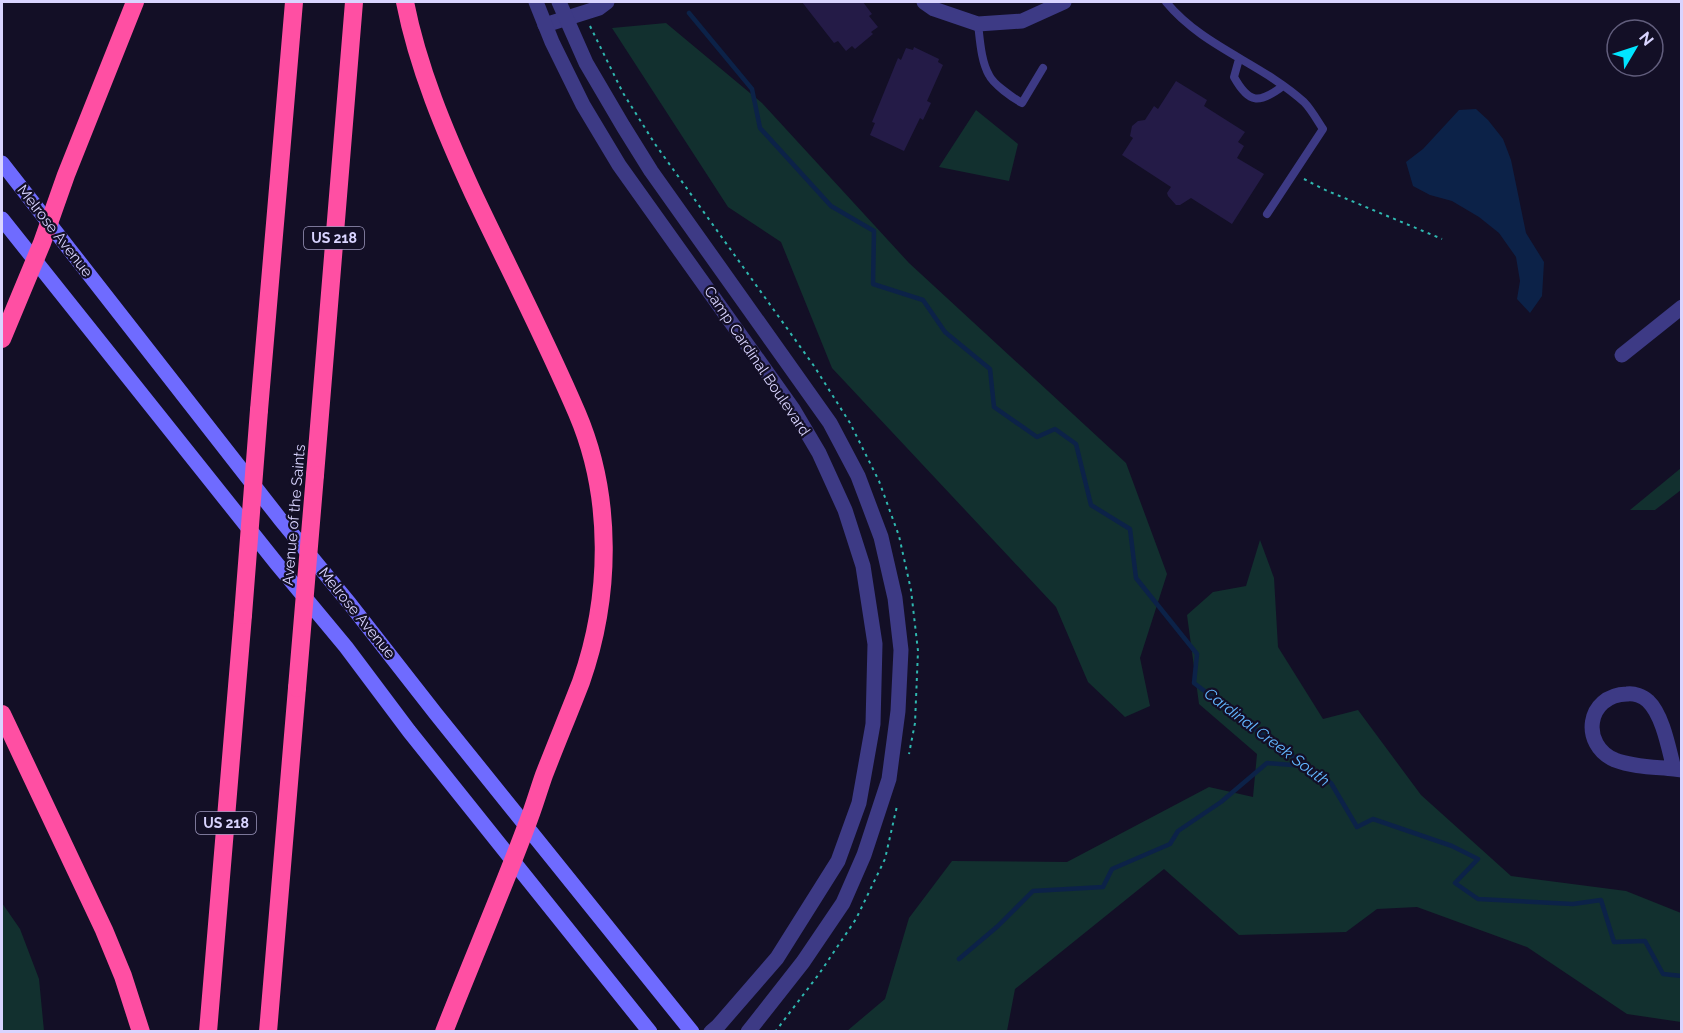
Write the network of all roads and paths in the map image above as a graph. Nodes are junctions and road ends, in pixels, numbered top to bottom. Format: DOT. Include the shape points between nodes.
graph roads {
  1 [pos="135,2"];
  2 [pos="294,2"];
  3 [pos="354,2"];
  4 [pos="405,2"];
  5 [pos="536,2"];
  6 [pos="559,2"];
  7 [pos="607,2"];
  8 [pos="924,2"];
  9 [pos="1064,2"];
  10 [pos="1166,2"];
  11 [pos="584,13"];
  12 [pos="566,19"];
  13 [pos="978,24"];
  14 [pos="545,26"];
  15 [pos="1239,59"];
  16 [pos="1043,68"];
  17 [pos="1283,86"];
  18 [pos="2,163"];
  19 [pos="1293,174"];
  20 [pos="1267,214"];
  21 [pos="2,219"];
  22 [pos="49,223"];
  23 [pos="1442,239"];
  24 [pos="35,260"];
  25 [pos="1682,307"];
  26 [pos="2,339"];
  27 [pos="1622,355"];
  28 [pos="2,714"];
  29 [pos="908,757"];
  30 [pos="1678,769"];
  31 [pos="898,802"];
  32 [pos="527,826"];
  33 [pos="513,860"];
  34 [pos="141,1032"];
  35 [pos="208,1032"];
  36 [pos="268,1032"];
  37 [pos="444,1032"];
  38 [pos="650,1032"];
  39 [pos="692,1032"];
  40 [pos="711,1032"];
  41 [pos="748,1032"];
  42 [pos="775,1032"];
  1 -- 22 [label="highway"];
  2 -- 35 [label="highway, US 218, bridge"];
  3 -- 36 [label="highway, Avenue of the Saints / US 218, bridge"];
  4 -- 32 [label="highway" via="436,107 579,416 600,495 604,564 598,620 581,681"];
  5 -- 14 [label="street, Camp Cardinal Boulevard"];
  6 -- 12 [label="street, Camp Cardinal Boulevard"];
  7 -- 11 [label="street"];
  8 -- 13 [label="street"];
  9 -- 13 [label="street" via="1022,21"];
  10 -- 15 [label="lane" via="1177,16"];
  11 -- 12 [label="street"];
  11 -- 29 [label="path" via="623,93 655,144 814,366 850,423 879,481 899,536 911,590 918,651 915,723"];
  12 -- 14 [label="street"];
  12 -- 41 [label="street, Camp Cardinal Boulevard" via="586,63 651,171 830,423 858,476 878,527 894,598 901,650 898,711 889,779 864,855 843,903"];
  13 -- 16 [label="lane" via="989,77 1013,98 1022,103"];
  14 -- 40 [label="street, Camp Cardinal Boulevard" via="619,165 793,408 845,510 863,566 875,644 873,724 860,803 838,861 777,958"];
  15 -- 17 [label="lane"];
  15 -- 17 [label="lane" via="1234,77 1244,94 1268,97"];
  17 -- 19 [label="lane" via="1305,104 1323,129"];
  18 -- 22 [label="main road, Melrose Avenue"];
  19 -- 20 [label="lane"];
  19 -- 23 [label="path"];
  21 -- 24 [label="main road, Melrose Avenue"];
  22 -- 24 [label="highway"];
  22 -- 32 [label="main road, Melrose Avenue"];
  24 -- 26 [label="highway"];
  24 -- 33 [label="main road, Melrose Avenue"];
  25 -- 27 [label="street"];
  28 -- 34 [label="highway" via="104,930"];
  30 -- 30 [label="street" via="1657,713 1647,699 1633,693 1619,694 1605,700 1596,710 1592,724 1601,752 1623,762"];
  31 -- 42 [label="path" via="885,859 855,919"];
  32 -- 33 [label="highway"];
  32 -- 39 [label="main road, Melrose Avenue"];
  33 -- 37 [label="highway"];
  33 -- 38 [label="main road, Melrose Avenue"];
}
